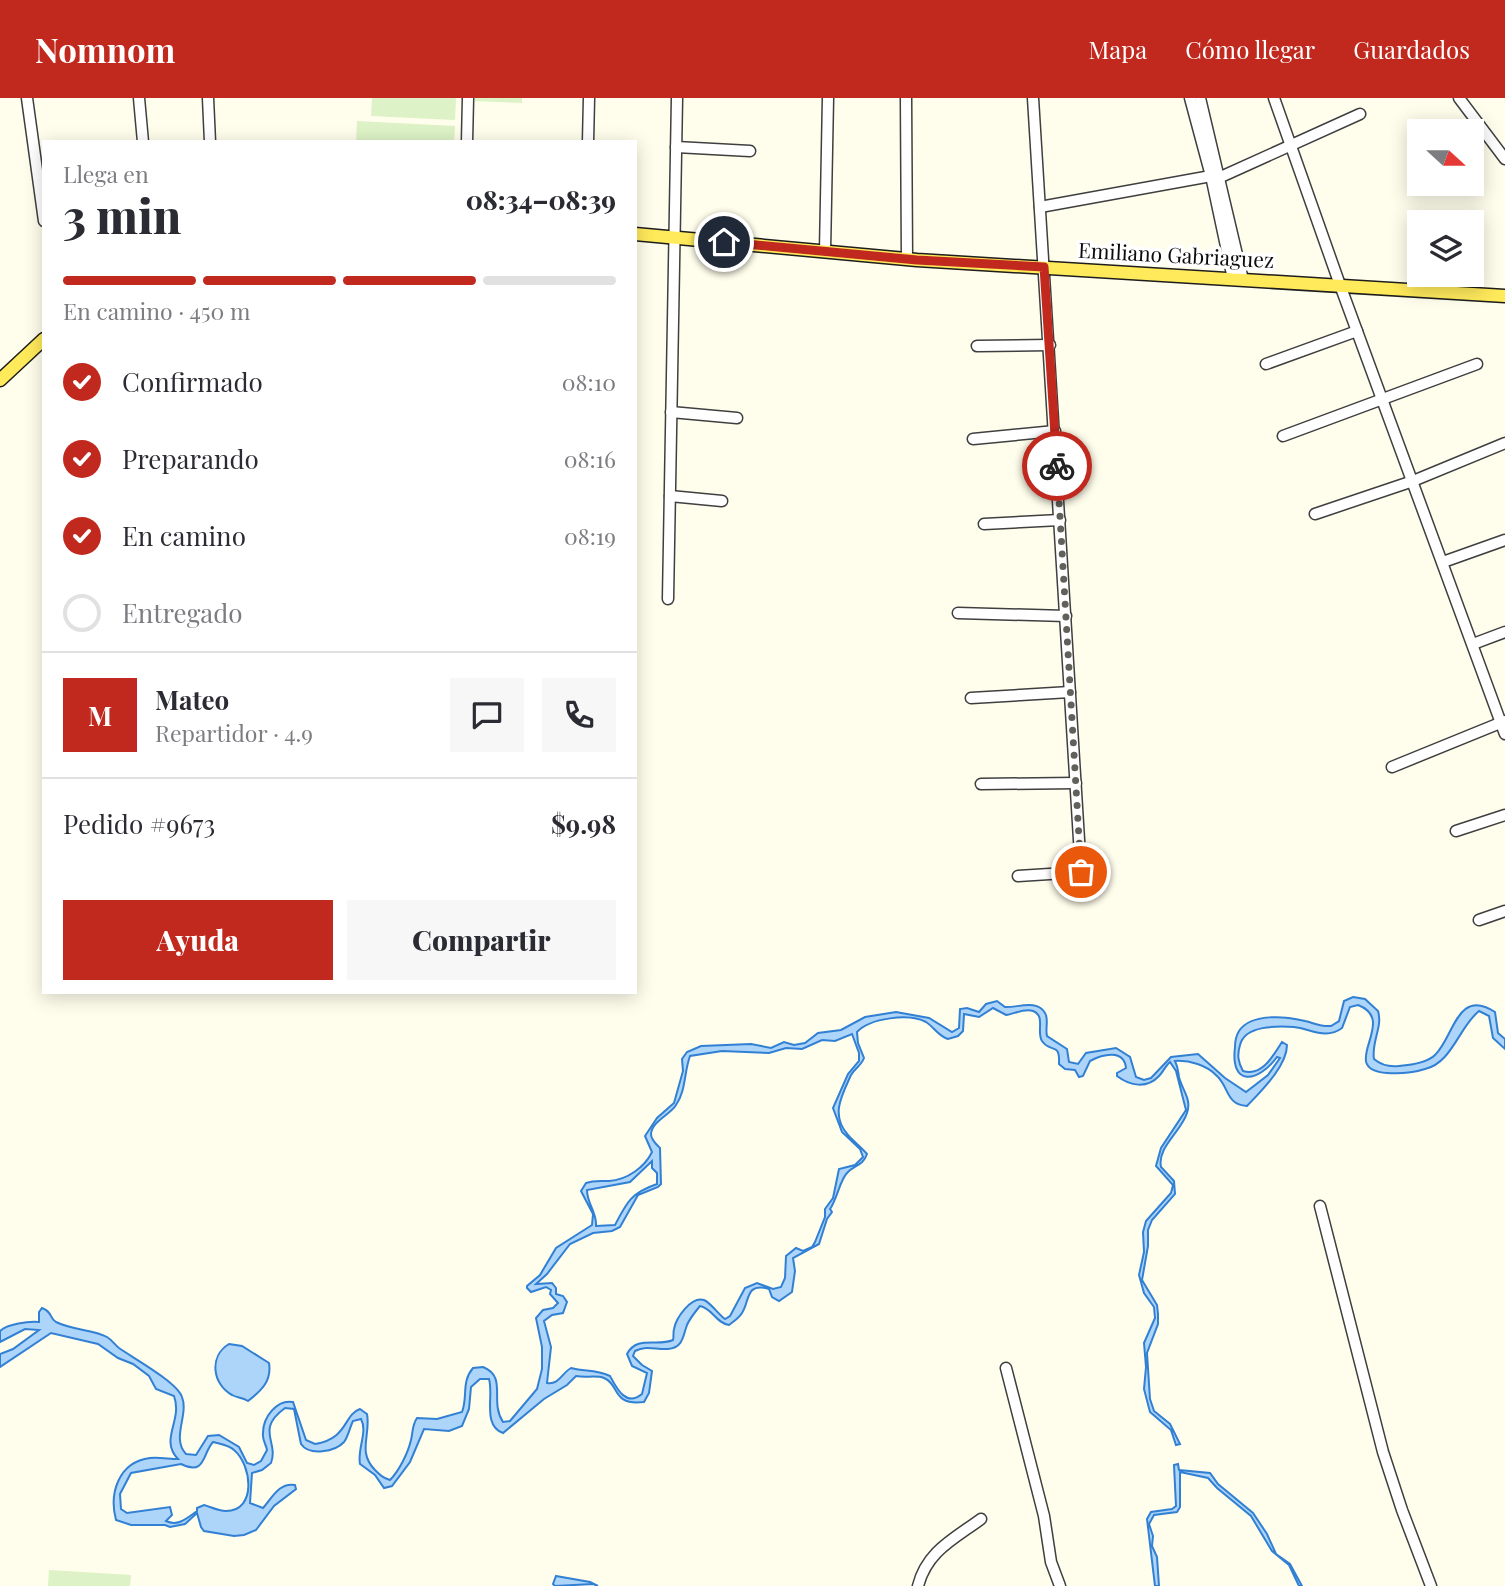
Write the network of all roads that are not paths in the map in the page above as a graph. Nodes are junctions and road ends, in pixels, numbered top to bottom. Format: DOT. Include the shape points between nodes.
graph roads {
  1 [pos="27,98"];
  2 [pos="139,98"];
  3 [pos="208,98"];
  4 [pos="468,98"];
  5 [pos="589,98"];
  6 [pos="677,98"];
  7 [pos="828,98"];
  8 [pos="906,98"];
  9 [pos="1033,98"];
  10 [pos="1190,98"];
  11 [pos="1200,98"];
  12 [pos="1274,98"];
  13 [pos="1459,98"];
  14 [pos="1360,114"];
  15 [pos="143,140"];
  16 [pos="210,140"];
  17 [pos="467,140"];
  18 [pos="588,140"];
  19 [pos="1291,146"];
  20 [pos="676,147"];
  21 [pos="750,151"];
  22 [pos="1505,159"];
  23 [pos="1214,178"];
  24 [pos="42,207"];
  25 [pos="1040,207"];
  26 [pos="637,234"];
  27 [pos="674,237"];
  28 [pos="825,251"];
  29 [pos="906,259"];
  30 [pos="1044,267"];
  31 [pos="1238,279"];
  32 [pos="1340,285"];
  33 [pos="1505,296"];
  34 [pos="1357,331"];
  35 [pos="42,342"];
  36 [pos="1049,345"];
  37 [pos="976,346"];
  38 [pos="1266,364"];
  39 [pos="1477,364"];
  40 [pos="0,380"];
  41 [pos="1382,400"];
  42 [pos="671,412"];
  43 [pos="737,418"];
  44 [pos="1055,431"];
  45 [pos="1283,436"];
  46 [pos="973,439"];
  47 [pos="1505,443"];
  48 [pos="1413,481"];
  49 [pos="670,496"];
  50 [pos="722,501"];
  51 [pos="1315,514"];
  52 [pos="1060,520"];
  53 [pos="984,524"];
  54 [pos="1505,540"];
  55 [pos="1443,562"];
  56 [pos="668,599"];
  57 [pos="958,613"];
  58 [pos="1066,616"];
  59 [pos="1505,632"];
  60 [pos="1472,644"];
  61 [pos="1070,692"];
  62 [pos="971,698"];
  63 [pos="1503,722"];
  64 [pos="1505,734"];
  65 [pos="1392,767"];
  66 [pos="1076,783"];
  67 [pos="981,784"];
  68 [pos="1505,815"];
  69 [pos="1456,831"];
  70 [pos="1018,876"];
  71 [pos="1505,911"];
  72 [pos="1479,920"];
  73 [pos="1320,1206"];
  74 [pos="1006,1368"];
  75 [pos="981,1519"];
  76 [pos="918,1586"];
  77 [pos="1060,1586"];
  78 [pos="1431,1586"];
  1 -- 24 [label="street"];
  2 -- 15 [label="street"];
  3 -- 16 [label="street"];
  4 -- 17 [label="street"];
  5 -- 18 [label="street"];
  6 -- 20 [label="street"];
  7 -- 28 [label="street"];
  8 -- 29 [label="street"];
  9 -- 25 [label="street"];
  10 -- 23 [label="street"];
  11 -- 23 [label="street"];
  12 -- 19 [label="street"];
  13 -- 22 [label="street"];
  14 -- 19 [label="street"];
  19 -- 23 [label="street"];
  19 -- 32 [label="street"];
  20 -- 21 [label="street"];
  20 -- 27 [label="street"];
  23 -- 25 [label="street"];
  23 -- 31 [label="street"];
  25 -- 30 [label="street"];
  26 -- 27 [label="main road, Emiliano Gabriaguez"];
  27 -- 28 [label="main road, Emiliano Gabriaguez"];
  27 -- 42 [label="street"];
  28 -- 29 [label="main road, Emiliano Gabriaguez"];
  29 -- 30 [label="main road, Emiliano Gabriaguez"];
  30 -- 31 [label="main road, Emiliano Gabriaguez"];
  30 -- 36 [label="street"];
  31 -- 32 [label="main road, Emiliano Gabriaguez"];
  32 -- 33 [label="main road, Emiliano Gabriaguez"];
  32 -- 34 [label="street"];
  34 -- 38 [label="street"];
  34 -- 41 [label="street"];
  35 -- 40 [label="main road"];
  36 -- 37 [label="street"];
  36 -- 44 [label="street"];
  39 -- 41 [label="street"];
  41 -- 45 [label="street"];
  41 -- 48 [label="street"];
  42 -- 43 [label="street"];
  42 -- 49 [label="street"];
  44 -- 46 [label="street"];
  44 -- 52 [label="street"];
  47 -- 48 [label="street"];
  48 -- 51 [label="street"];
  48 -- 55 [label="street"];
  49 -- 50 [label="street"];
  49 -- 56 [label="street"];
  52 -- 53 [label="street"];
  52 -- 58 [label="street"];
  54 -- 55 [label="street"];
  55 -- 60 [label="street"];
  57 -- 58 [label="street"];
  58 -- 61 [label="street"];
  59 -- 60 [label="street"];
  60 -- 63 [label="street"];
  61 -- 62 [label="street"];
  61 -- 66 [label="street"];
  63 -- 64 [label="street"];
  63 -- 65 [label="street"];
  66 -- 67 [label="street"];
  66 -- 70 [label="street" via="1081,872"];
  68 -- 69 [label="street"];
  71 -- 72 [label="street"];
  73 -- 78 [label="street" via="1383,1452"];
  74 -- 77 [label="street"];
  75 -- 76 [label="street" via="935,1552"];
}
